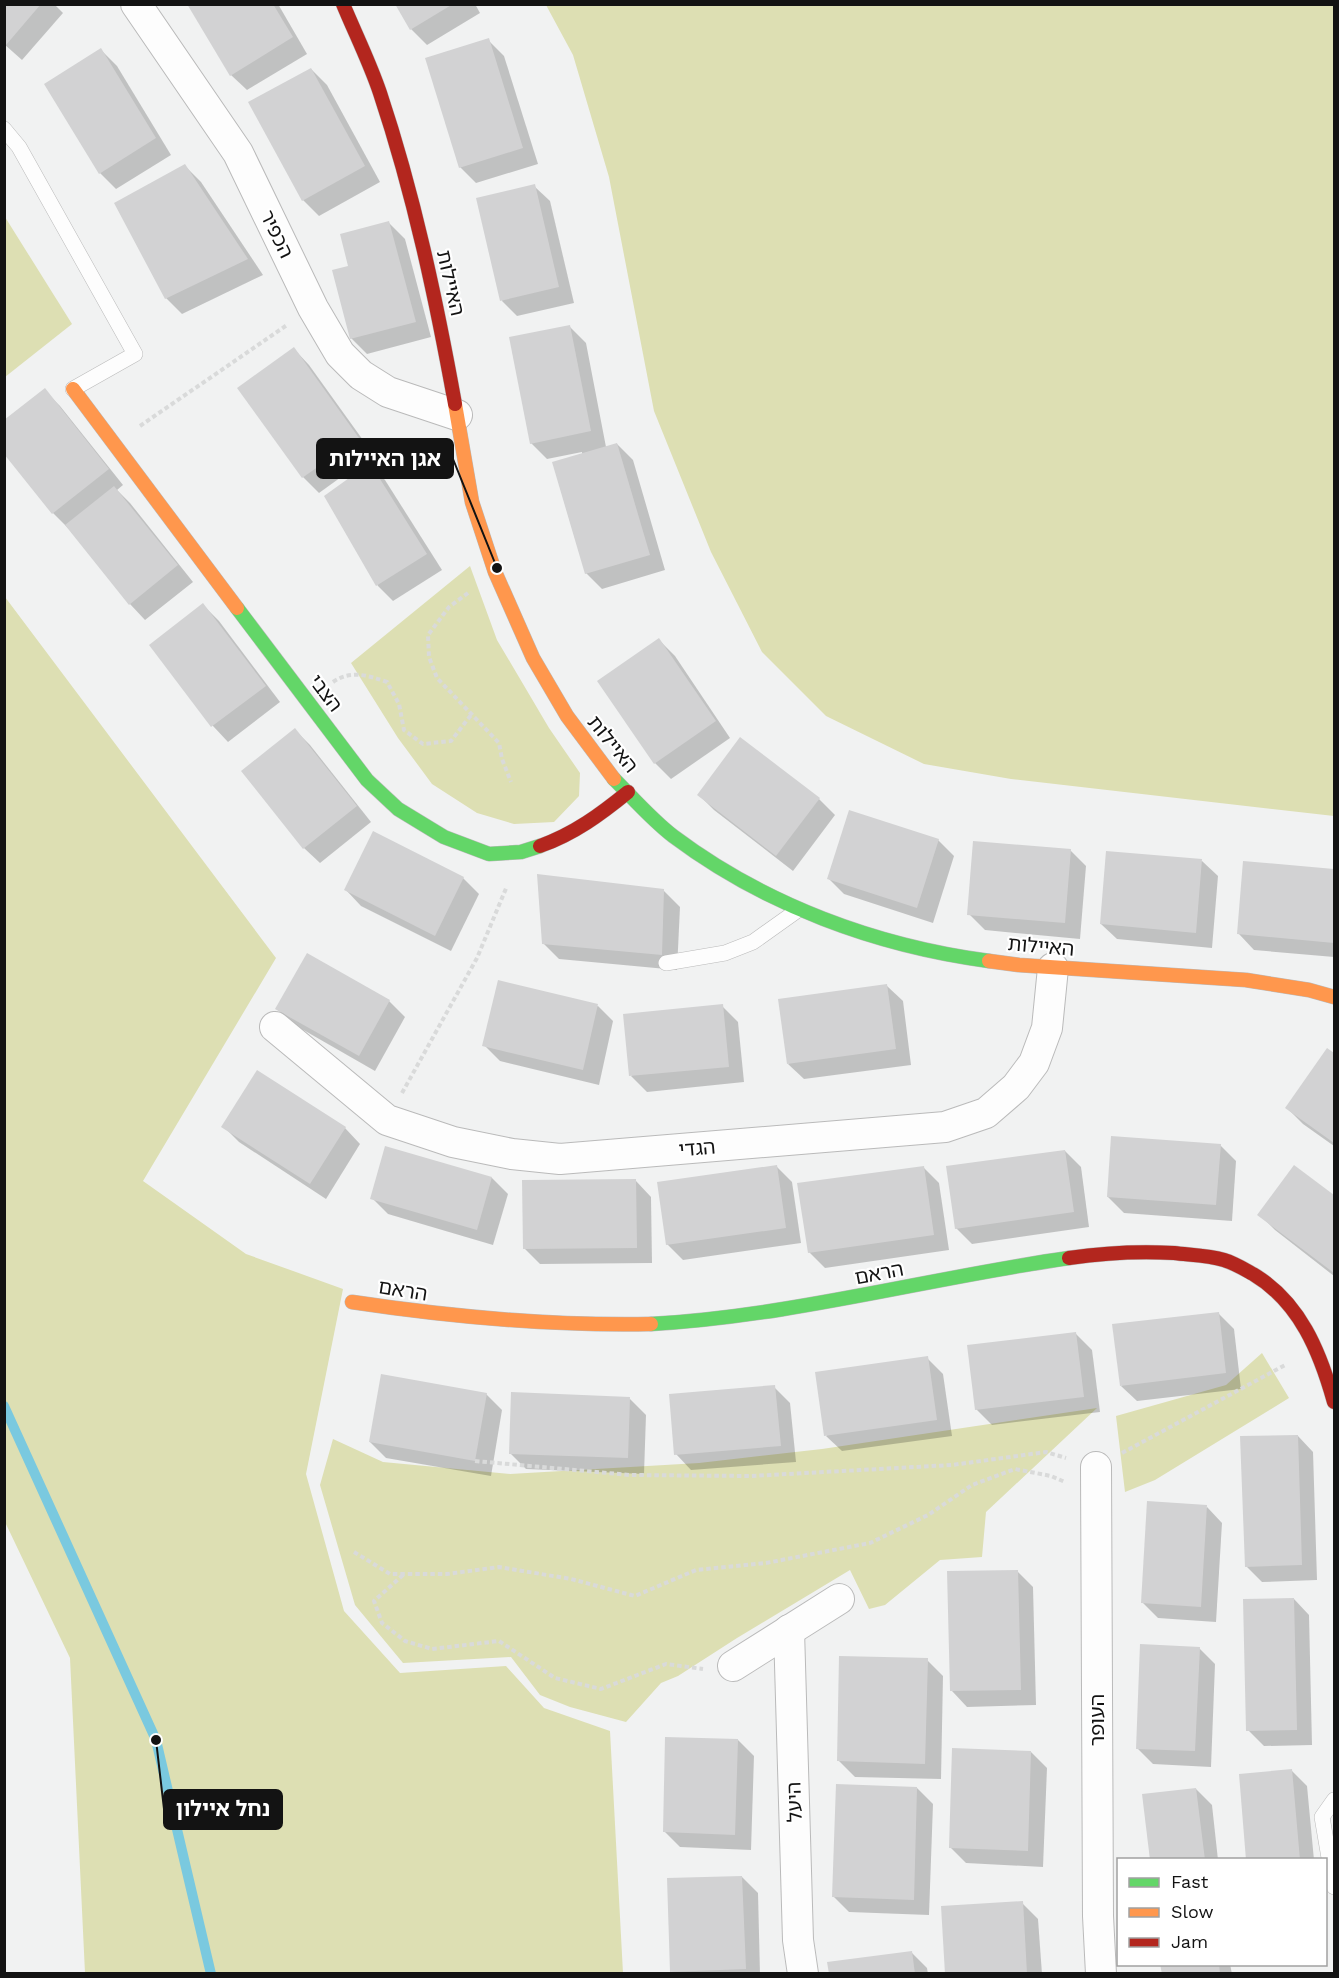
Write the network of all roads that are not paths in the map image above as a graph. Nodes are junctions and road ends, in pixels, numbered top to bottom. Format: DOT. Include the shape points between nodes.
graph roads {
  1 [pos="136,4"];
  2 [pos="343,4"];
  3 [pos="4,129"];
  4 [pos="73,389"];
  5 [pos="457,415"];
  6 [pos="628,792"];
  7 [pos="798,910"];
  8 [pos="666,963"];
  9 [pos="1053,968"];
  10 [pos="1335,997"];
  11 [pos="275,1027"];
  12 [pos="352,1302"];
  13 [pos="1335,1402"];
  14 [pos="1096,1480"];
  15 [pos="839,1599"];
  16 [pos="789,1630"];
  17 [pos="733,1666"];
  18 [pos="1335,1800"];
  19 [pos="1335,1887"];
  20 [pos="803,1974"];
  21 [pos="1101,1974"];
  1 -- 5 [label="street, הכפיר" via="238,153 313,308 340,354 388,392"];
  2 -- 5 [label="street, האיילות" via="379,91 411,196"];
  3 -- 4 [label="lane" via="19,147 135,354"];
  4 -- 6 [label="street, הצבי" via="367,780 398,809 444,837 489,854 521,852 554,841 593,820"];
  5 -- 6 [label="street, האיילות" via="472,502 495,572 533,658 567,716"];
  6 -- 7 [label="street, האיילות" via="672,835 728,872"];
  7 -- 8 [label="lane" via="753,942 725,953"];
  7 -- 9 [label="street, האיילות" via="858,932 944,955"];
  9 -- 10 [label="street, האיילות" via="1245,980"];
  9 -- 11 [label="street, הגדי" via="1047,1028 1034,1063 1016,1087 986,1113 945,1127 560,1159 453,1142 387,1120"];
  12 -- 13 [label="street, הראם" via="509,1322 587,1326 676,1323 841,1300 1050,1259 1129,1252 1179,1254 1225,1260 1262,1278 1287,1300 1317,1348"];
  14 -- 21 [label="street, העופר"];
  15 -- 16 [label="street"];
  16 -- 17 [label="street"];
  16 -- 20 [label="street, היעל" via="798,1929"];
  18 -- 19 [label="lane" via="1322,1817"];
}
